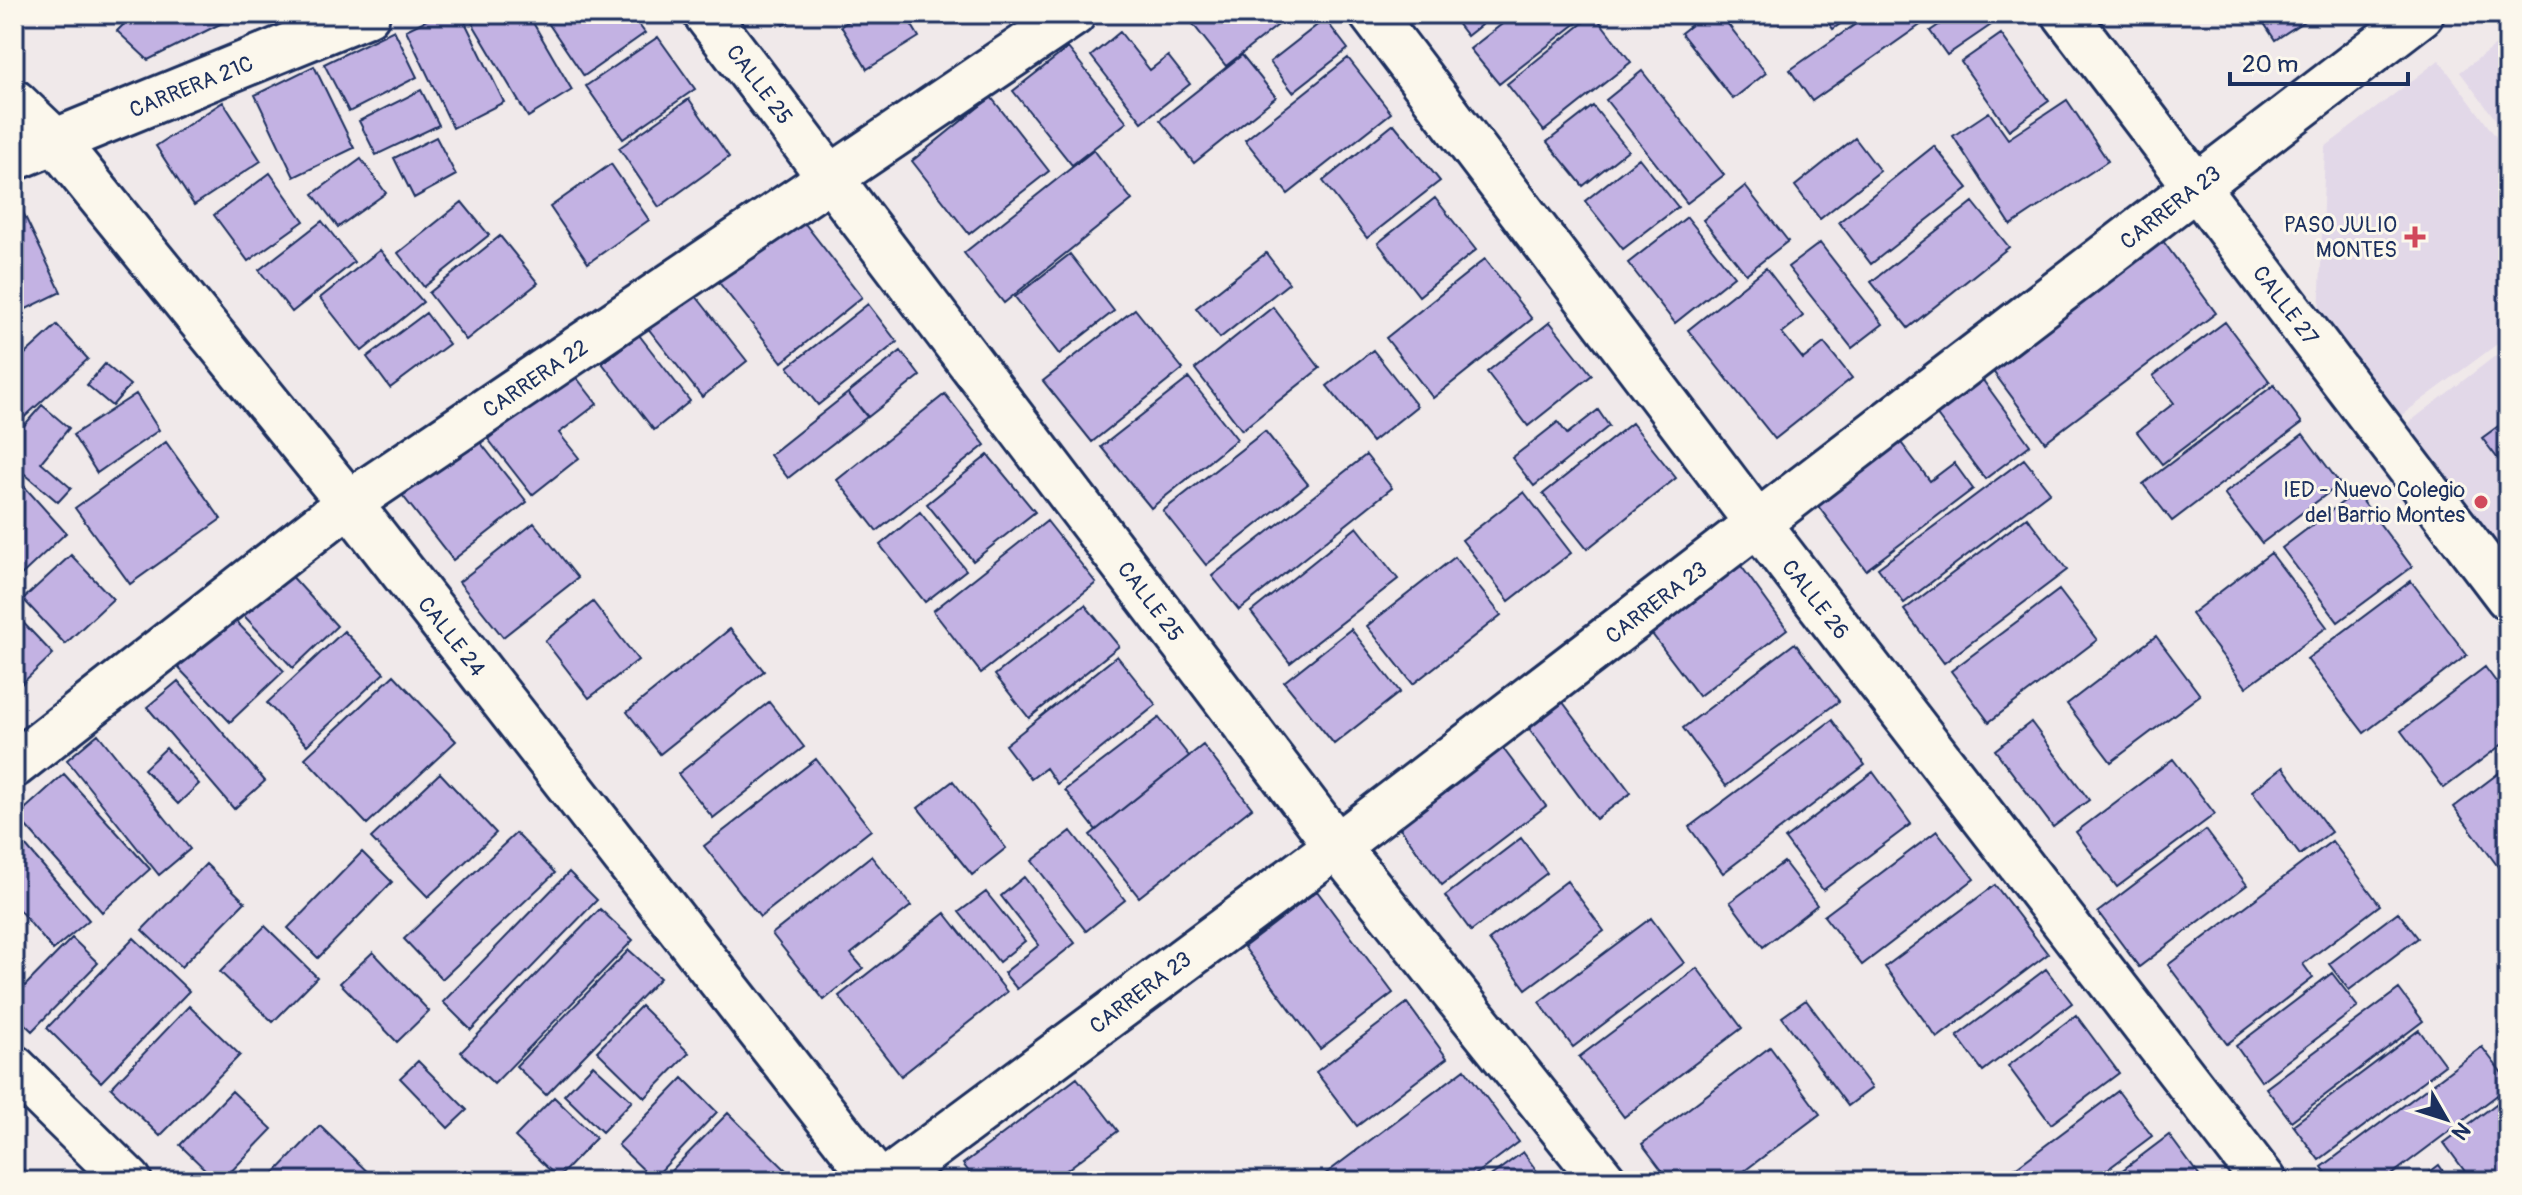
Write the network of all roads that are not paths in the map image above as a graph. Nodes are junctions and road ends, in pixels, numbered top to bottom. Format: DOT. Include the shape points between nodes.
graph roads {
  1 [pos="367,14"];
  2 [pos="706,14"];
  3 [pos="1073,14"];
  4 [pos="1372,14"];
  5 [pos="2065,14"];
  6 [pos="2421,14"];
  7 [pos="14,102"];
  8 [pos="55,141"];
  9 [pos="14,158"];
  10 [pos="832,180"];
  11 [pos="2196,187"];
  12 [pos="349,503"];
  13 [pos="1758,524"];
  14 [pos="2508,597"];
  15 [pos="14,765"];
  16 [pos="1337,846"];
  17 [pos="14,1068"];
  18 [pos="129,1181"];
  19 [pos="877,1181"];
  20 [pos="886,1181"];
  21 [pos="1604,1181"];
  22 [pos="2264,1181"];
  1 -- 8 [label="street, CARRERA 21C"];
  2 -- 10 [label="street, CALLE 25"];
  3 -- 10 [label="street, CARRERA 22"];
  4 -- 13 [label="street, CALLE 26"];
  5 -- 11 [label="street, CALLE 27"];
  6 -- 11 [label="street, CARRERA 23"];
  7 -- 8 [label="street, CALLE 24"];
  8 -- 9 [label="street, CARRERA 21C"];
  8 -- 12 [label="street, CALLE 24"];
  10 -- 12 [label="street, CARRERA 22"];
  10 -- 16 [label="street, CALLE 25"];
  11 -- 13 [label="street, CARRERA 23"];
  11 -- 14 [label="street, CALLE 27"];
  12 -- 15 [label="street, CARRERA 22"];
  12 -- 19 [label="street, CALLE 24"];
  13 -- 16 [label="street, CARRERA 23"];
  13 -- 22 [label="street, CALLE 26"];
  16 -- 20 [label="street, CARRERA 23"];
  16 -- 21 [label="street, CALLE 25"];
  17 -- 18 [label="street"];
}
